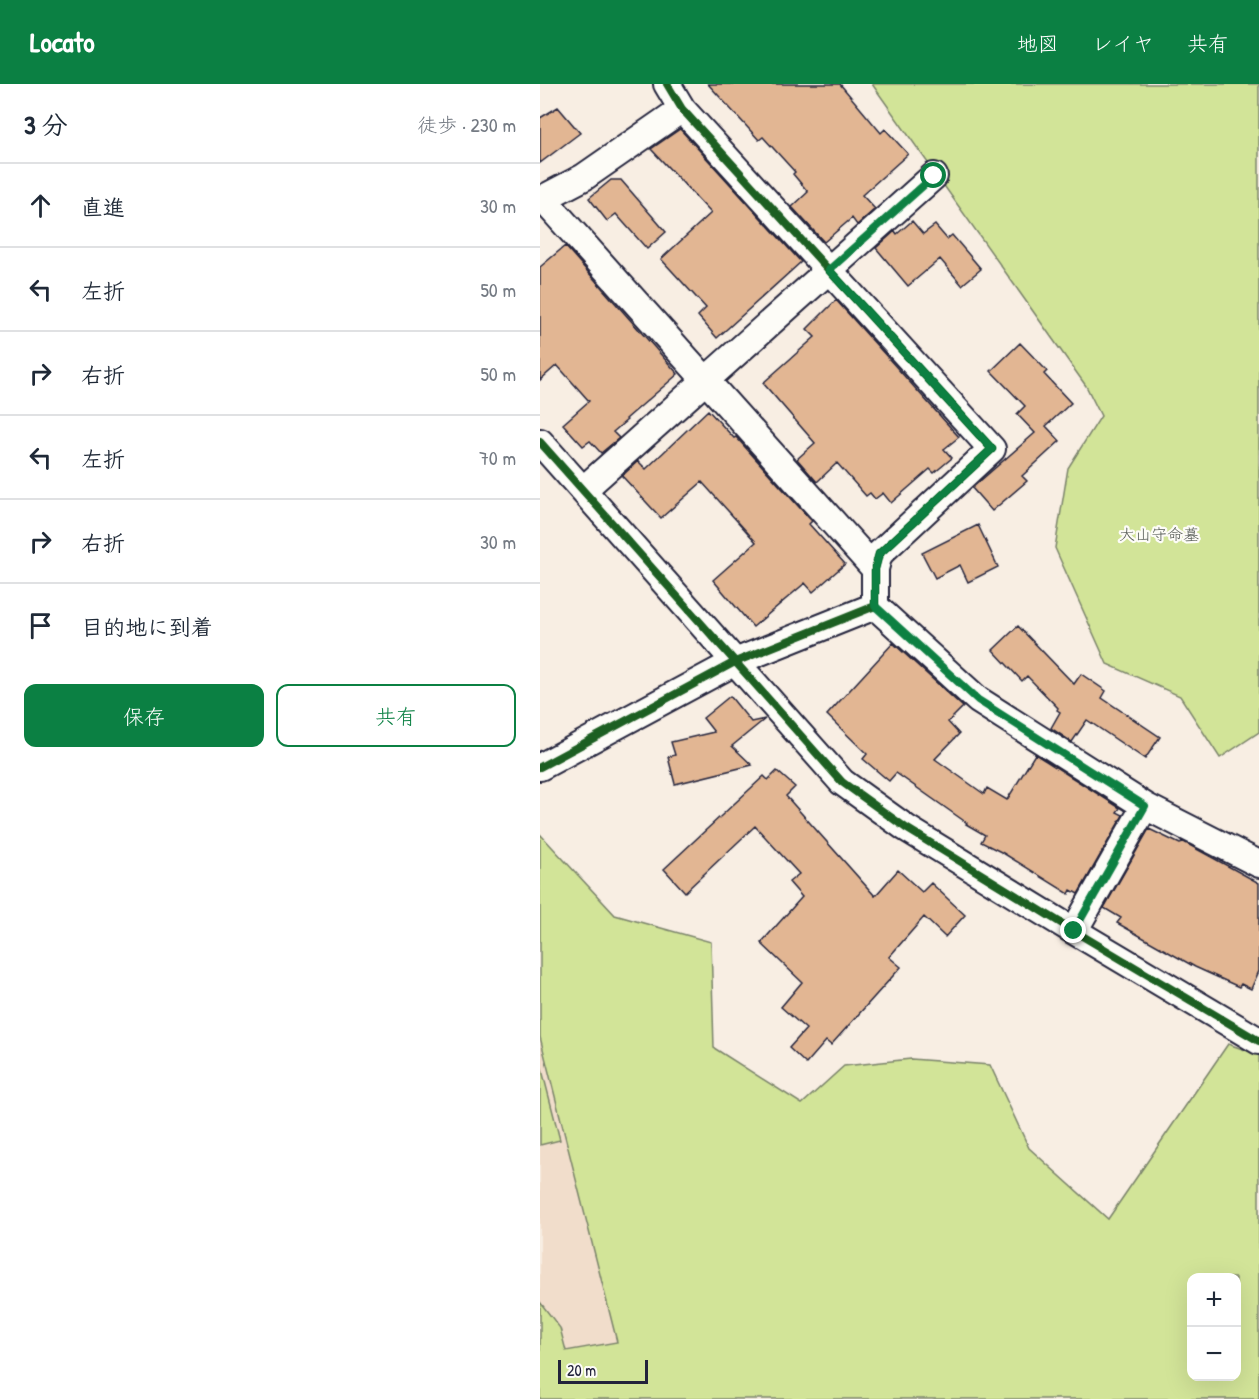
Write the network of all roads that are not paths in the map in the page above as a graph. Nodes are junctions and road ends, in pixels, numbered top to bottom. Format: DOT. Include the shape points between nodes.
graph roads {
  1 [pos="667,84"];
  2 [pos="682,109"];
  3 [pos="934,176"];
  4 [pos="541,200"];
  5 [pos="829,270"];
  6 [pos="706,381"];
  7 [pos="540,442"];
  8 [pos="583,490"];
  9 [pos="875,569"];
  10 [pos="875,606"];
  11 [pos="735,662"];
  12 [pos="540,767"];
  13 [pos="1145,806"];
  14 [pos="1259,864"];
  15 [pos="1074,931"];
  16 [pos="1259,1041"];
  1 -- 2 [label="street"];
  2 -- 4 [label="street" via="584,177"];
  2 -- 5 [label="street"];
  3 -- 5 [label="street"];
  4 -- 6 [label="street"];
  5 -- 6 [label="street"];
  5 -- 9 [label="street" via="992,449 879,554"];
  6 -- 8 [label="street"];
  6 -- 9 [label="street"];
  7 -- 8 [label="street"];
  8 -- 11 [label="street"];
  9 -- 10 [label="street"];
  10 -- 11 [label="street"];
  10 -- 13 [label="street" via="978,700"];
  11 -- 12 [label="street"];
  11 -- 15 [label="street" via="842,782 906,828"];
  13 -- 14 [label="street"];
  13 -- 15 [label="street"];
  15 -- 16 [label="street"];
}
